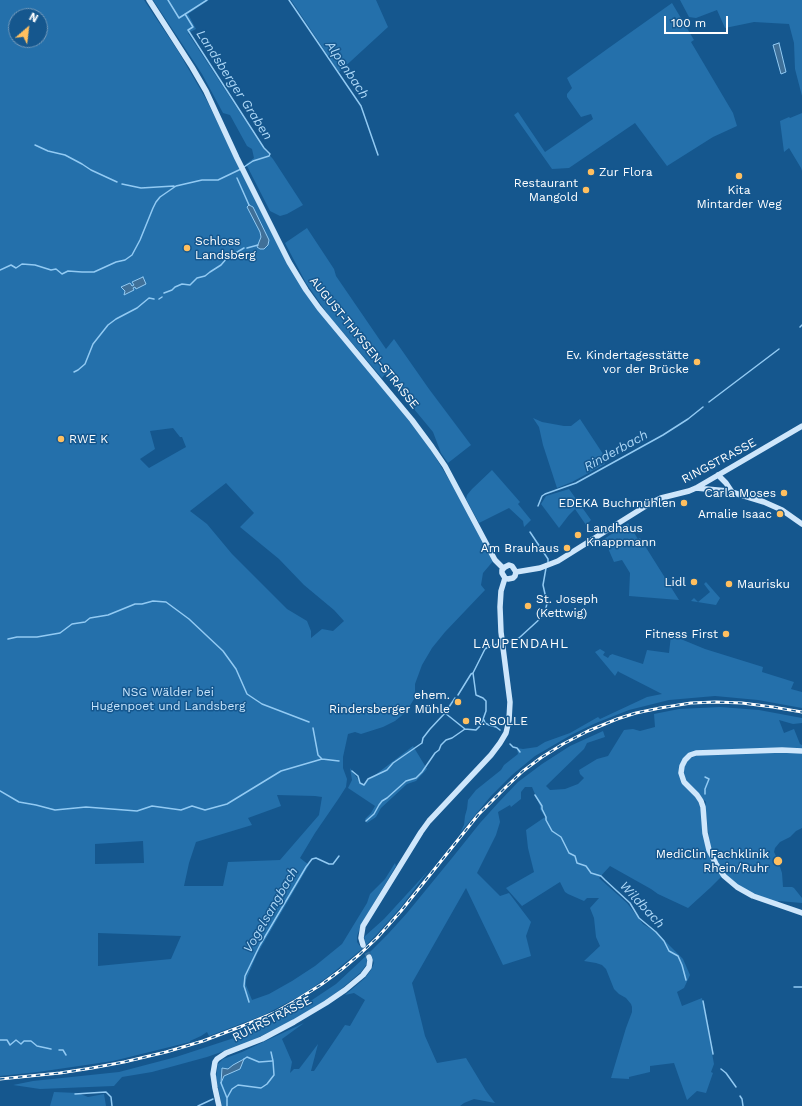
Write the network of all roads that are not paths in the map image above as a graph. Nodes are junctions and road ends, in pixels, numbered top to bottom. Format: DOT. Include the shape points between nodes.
graph roads {
  1 [pos="149,0"];
  2 [pos="802,426"];
  3 [pos="718,475"];
  4 [pos="696,488"];
  5 [pos="730,491"];
  6 [pos="802,524"];
  7 [pos="503,568"];
  8 [pos="516,572"];
  9 [pos="505,578"];
  10 [pos="802,751"];
  11 [pos="802,913"];
  12 [pos="363,945"];
  13 [pos="369,957"];
  14 [pos="219,1106"];
  1 -- 7 [label="main road, AUGUST-THYSSEN-STRASSE" via="206,91 289,262 306,290 432,447 495,560"];
  2 -- 3 [label="main road, RINGSTRASSE"];
  3 -- 4 [label="main road, RINGSTRASSE"];
  3 -- 5 [label="main road"];
  4 -- 5 [label="main road"];
  4 -- 8 [label="main road, RINGSTRASSE" via="641,508 565,557 547,565"];
  5 -- 6 [label="main road" via="771,504"];
  7 -- 8 [label="main road" via="510,566"];
  7 -- 9 [label="main road" via="502,574"];
  8 -- 9 [label="main road" via="513,578"];
  9 -- 12 [label="main road" via="500,607 510,702 506,733 491,755 421,832 363,926"];
  10 -- 11 [label="main road" via="696,753 686,758 681,770 684,782 701,801 709,850 724,876 736,887 754,896"];
  13 -- 14 [label="main road, RUHRSTRASSE" via="370,964 363,975 326,1004 262,1039 217,1059 213,1074"];
}
